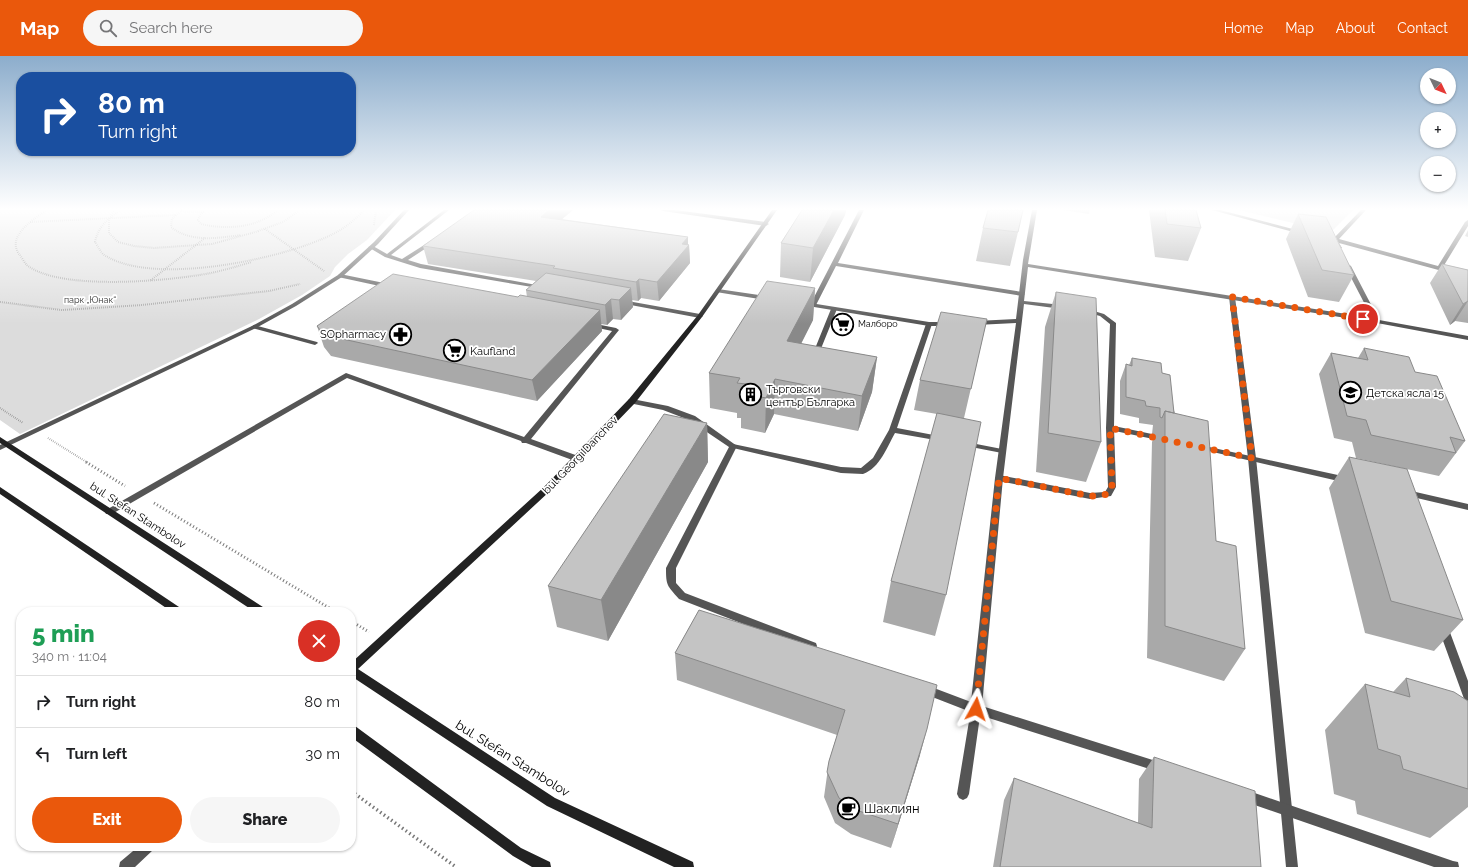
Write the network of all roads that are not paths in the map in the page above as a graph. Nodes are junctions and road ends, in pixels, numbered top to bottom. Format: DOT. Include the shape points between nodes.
graph roads {
  1 [pos="371,248"];
  2 [pos="398,248"];
  3 [pos="423,248"];
  4 [pos="749,248"];
  5 [pos="843,248"];
  6 [pos="1029,248"];
  7 [pos="1339,248"];
  8 [pos="1364,248"];
  9 [pos="1452,248"];
  10 [pos="1342,254"];
  11 [pos="387,256"];
  12 [pos="1346,260"];
  13 [pos="403,261"];
  14 [pos="835,264"];
  15 [pos="1026,266"];
  16 [pos="1440,268"];
  17 [pos="340,276"];
  18 [pos="1468,276"];
  19 [pos="394,287"];
  20 [pos="552,290"];
  21 [pos="718,291"];
  22 [pos="1232,297"];
  23 [pos="1021,298"];
  24 [pos="775,300"];
  25 [pos="615,301"];
  26 [pos="795,303"];
  27 [pos="813,305"];
  28 [pos="1067,308"];
  29 [pos="834,309"];
  30 [pos="1082,310"];
  31 [pos="700,316"];
  32 [pos="1019,321"];
  33 [pos="1377,321"];
  34 [pos="959,323"];
  35 [pos="966,323"];
  36 [pos="586,324"];
  37 [pos="929,324"];
  38 [pos="254,327"];
  39 [pos="1468,338"];
  40 [pos="315,343"];
  41 [pos="812,362"];
  42 [pos="632,400"];
  43 [pos="1110,428"];
  44 [pos="893,430"];
  45 [pos="0,439"];
  46 [pos="1170,440"];
  47 [pos="525,441"];
  48 [pos="8,444"];
  49 [pos="1192,445"];
  50 [pos="733,446"];
  51 [pos="0,448"];
  52 [pos="1002,451"];
  53 [pos="1252,458"];
  54 [pos="578,459"];
  55 [pos="999,478"];
  56 [pos="1357,482"];
  57 [pos="0,490"];
  58 [pos="1402,492"];
  59 [pos="1468,507"];
  60 [pos="109,512"];
  61 [pos="172,607"];
  62 [pos="254,607"];
  63 [pos="1439,615"];
  64 [pos="822,650"];
  65 [pos="356,664"];
  66 [pos="356,672"];
  67 [pos="1464,676"];
  68 [pos="917,686"];
  69 [pos="1468,696"];
  70 [pos="976,709"];
  71 [pos="356,734"];
  72 [pos="1171,771"];
  73 [pos="1236,793"];
  74 [pos="963,794"];
  75 [pos="1287,810"];
  76 [pos="143,851"];
  77 [pos="125,867"];
  78 [pos="545,867"];
  79 [pos="688,867"];
  80 [pos="1292,867"];
  81 [pos="1453,867"];
  1 -- 11 [label="street"];
  1 -- 17 [label="street"];
  2 -- 11 [label="street"];
  3 -- 13 [label="street"];
  4 -- 21 [label="main road, bul. Georgi Danchev"];
  5 -- 14 [label="street"];
  6 -- 15 [label="street"];
  7 -- 10 [label="street"];
  8 -- 16 [label="street"];
  9 -- 16 [label="street"];
  11 -- 13 [label="street"];
  12 -- 33 [label="street"];
  13 -- 20 [label="street"];
  14 -- 23 [label="street"];
  14 -- 27 [label="street"];
  15 -- 22 [label="street"];
  15 -- 23 [label="street"];
  16 -- 18 [label="street"];
  17 -- 19 [label="street"];
  17 -- 38 [label="street"];
  21 -- 24 [label="street"];
  21 -- 31 [label="main road, bul. Georgi Danchev"];
  22 -- 33 [label="street"];
  22 -- 53 [label="street"];
  23 -- 28 [label="street"];
  23 -- 32 [label="street"];
  25 -- 31 [label="street"];
  26 -- 27 [label="street"];
  27 -- 29 [label="street"];
  29 -- 37 [label="street"];
  29 -- 41 [label="street"];
  30 -- 43 [label="street" via="1102,314 1113,323"];
  31 -- 42 [label="main road, bul. Georgi Danchev"];
  32 -- 35 [label="street"];
  32 -- 52 [label="street"];
  33 -- 39 [label="street"];
  34 -- 37 [label="street"];
  36 -- 47 [label="street" via="616,330"];
  37 -- 44 [label="street"];
  38 -- 40 [label="street"];
  38 -- 48 [label="street"];
  42 -- 50 [label="street" via="692,418"];
  42 -- 54 [label="main road, bul. Georgi Danchev"];
  43 -- 46 [label="street"];
  43 -- 55 [label="street" via="1112,487 1108,494 1090,496"];
  44 -- 50 [label="street" via="876,460 863,471 841,470"];
  44 -- 52 [label="street"];
  45 -- 48 [label="main road, bul. Stefan Stambolov"];
  47 -- 54 [label="street"];
  47 -- 60 [label="street" via="346,375"];
  48 -- 51 [label="street"];
  48 -- 60 [label="main road, bul. Stefan Stambolov"];
  49 -- 53 [label="street"];
  50 -- 64 [label="street" via="671,568 671,584 682,596"];
  52 -- 55 [label="street"];
  53 -- 56 [label="street"];
  53 -- 75 [label="street"];
  54 -- 65 [label="main road, bul. Georgi Danchev"];
  55 -- 70 [label="street"];
  57 -- 61 [label="main road"];
  58 -- 59 [label="street"];
  60 -- 62 [label="main road, bul. Stefan Stambolov"];
  63 -- 67 [label="street"];
  66 -- 79 [label="main road, bul. Stefan Stambolov" via="551,802"];
  67 -- 69 [label="street"];
  68 -- 70 [label="street"];
  70 -- 72 [label="street"];
  70 -- 74 [label="street"];
  71 -- 78 [label="main road" via="517,852"];
  73 -- 75 [label="street"];
  75 -- 80 [label="street"];
  75 -- 81 [label="street"];
  76 -- 77 [label="street"];
}
